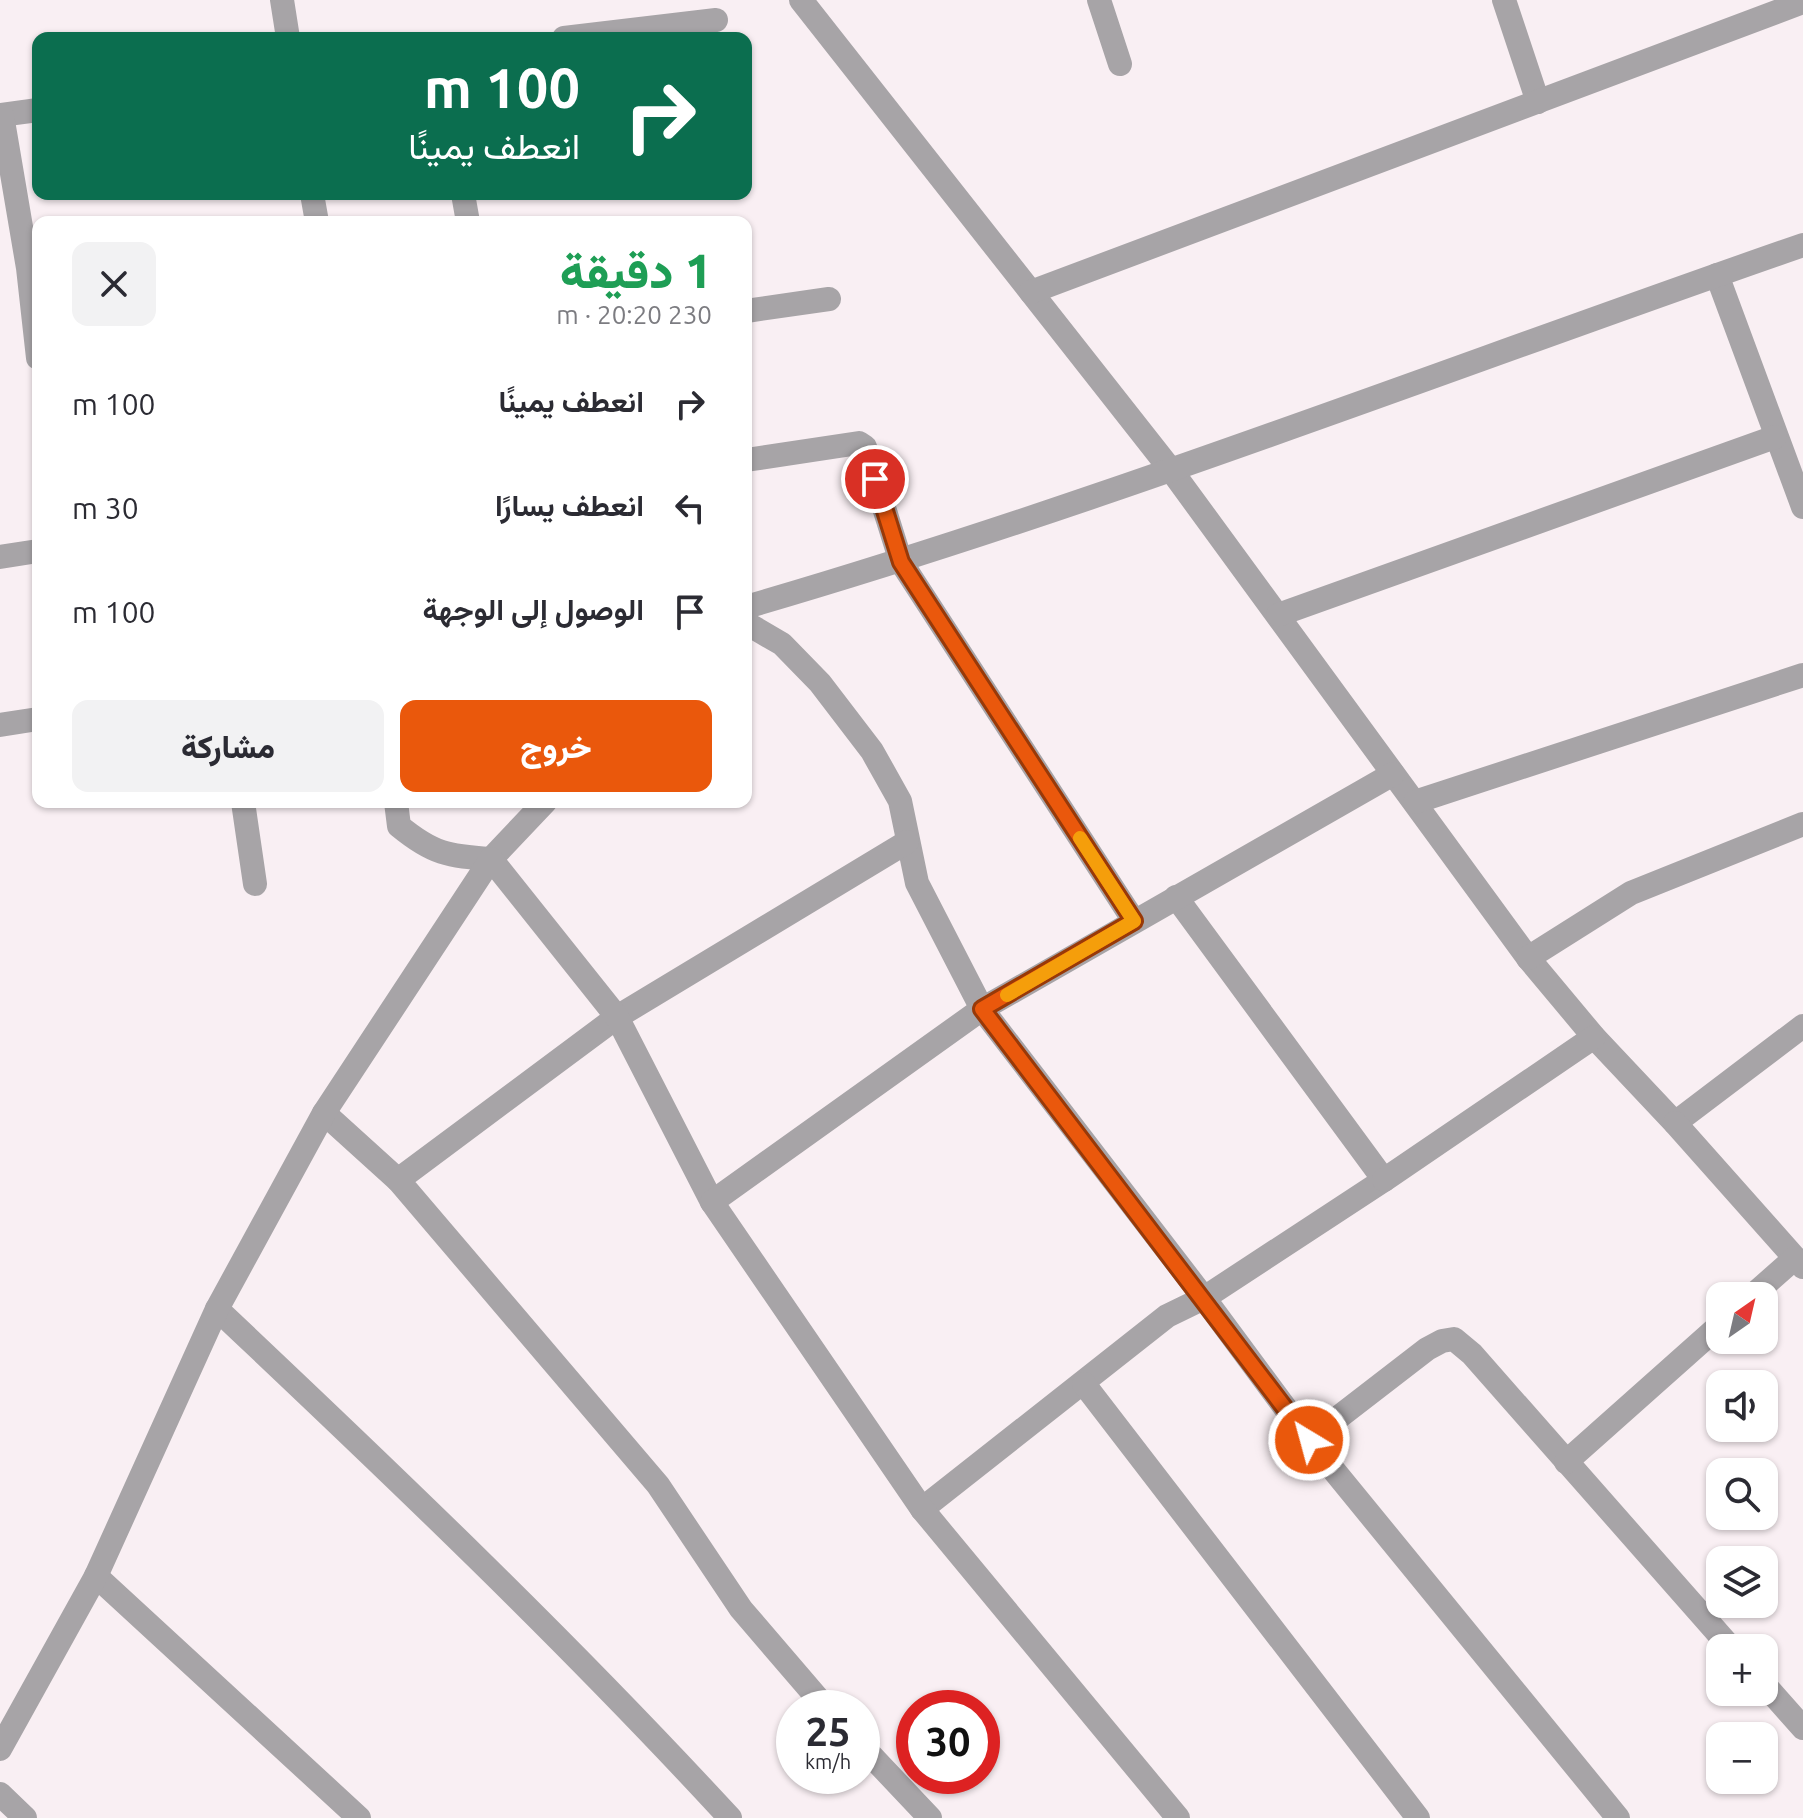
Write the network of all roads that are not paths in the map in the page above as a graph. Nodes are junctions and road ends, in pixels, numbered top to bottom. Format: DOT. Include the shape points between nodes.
graph roads {
  1 [pos="282,0"];
  2 [pos="801,0"];
  3 [pos="1099,0"];
  4 [pos="1504,0"];
  5 [pos="1803,2"];
  6 [pos="716,20"];
  7 [pos="287,32"];
  8 [pos="615,32"];
  9 [pos="1120,64"];
  10 [pos="1538,102"];
  11 [pos="32,111"];
  12 [pos="1,115"];
  13 [pos="1803,245"];
  14 [pos="32,262"];
  15 [pos="1717,275"];
  16 [pos="1031,292"];
  17 [pos="829,299"];
  18 [pos="752,310"];
  19 [pos="1775,437"];
  20 [pos="752,459"];
  21 [pos="1171,470"];
  22 [pos="1796,470"];
  23 [pos="1803,507"];
  24 [pos="32,552"];
  25 [pos="0,557"];
  26 [pos="901,562"];
  27 [pos="752,605"];
  28 [pos="1278,615"];
  29 [pos="752,626"];
  30 [pos="1803,675"];
  31 [pos="32,720"];
  32 [pos="0,725"];
  33 [pos="1393,774"];
  34 [pos="1415,802"];
  35 [pos="244,808"];
  36 [pos="397,808"];
  37 [pos="539,808"];
  38 [pos="1803,824"];
  39 [pos="907,842"];
  40 [pos="491,859"];
  41 [pos="255,884"];
  42 [pos="1176,897"];
  43 [pos="1134,921"];
  44 [pos="1528,958"];
  45 [pos="982,1009"];
  46 [pos="617,1017"];
  47 [pos="1803,1026"];
  48 [pos="1594,1037"];
  49 [pos="324,1113"];
  50 [pos="1675,1123"];
  51 [pos="398,1180"];
  52 [pos="1384,1180"];
  53 [pos="712,1202"];
  54 [pos="1799,1263"];
  55 [pos="1772,1282"];
  56 [pos="1204,1298"];
  57 [pos="217,1309"];
  58 [pos="1706,1337"];
  59 [pos="1084,1384"];
  60 [pos="1309,1440"];
  61 [pos="1566,1462"];
  62 [pos="922,1509"];
  63 [pos="96,1576"];
  64 [pos="1719,1634"];
  65 [pos="811,1690"];
  66 [pos="1778,1700"];
  67 [pos="1803,1728"];
  68 [pos="0,1749"];
  69 [pos="880,1765"];
  70 [pos="0,1794"];
  71 [pos="25,1818"];
  72 [pos="359,1818"];
  73 [pos="730,1818"];
  74 [pos="930,1818"];
  75 [pos="1178,1818"];
  76 [pos="1418,1818"];
  77 [pos="1618,1818"];
  1 -- 7 [label="street"];
  2 -- 16 [label="street"];
  3 -- 9 [label="street"];
  4 -- 10 [label="street"];
  5 -- 10 [label="street"];
  6 -- 8 [label="street"];
  10 -- 16 [label="street"];
  11 -- 12 [label="street"];
  12 -- 14 [label="street"];
  13 -- 15 [label="street"];
  15 -- 19 [label="street"];
  15 -- 21 [label="street"];
  16 -- 21 [label="street"];
  17 -- 18 [label="street"];
  19 -- 22 [label="street"];
  19 -- 28 [label="street"];
  20 -- 26 [label="street" via="859,443 865,447"];
  21 -- 26 [label="street"];
  21 -- 28 [label="street"];
  22 -- 23 [label="street"];
  24 -- 25 [label="street"];
  26 -- 27 [label="street"];
  26 -- 43 [label="street"];
  28 -- 33 [label="street"];
  29 -- 39 [label="street" via="782,644 820,683 872,751 900,801"];
  30 -- 34 [label="street"];
  31 -- 32 [label="street"];
  33 -- 34 [label="street"];
  33 -- 42 [label="street"];
  34 -- 44 [label="street"];
  35 -- 41 [label="street"];
  36 -- 40 [label="street" via="399,826 419,842 447,856"];
  37 -- 40 [label="street"];
  38 -- 44 [label="street" via="1631,893"];
  39 -- 45 [label="street" via="917,883"];
  39 -- 46 [label="street"];
  40 -- 46 [label="street"];
  40 -- 49 [label="street"];
  42 -- 43 [label="street"];
  42 -- 52 [label="street"];
  43 -- 45 [label="street"];
  44 -- 48 [label="street"];
  45 -- 53 [label="street"];
  45 -- 56 [label="street"];
  46 -- 51 [label="street"];
  46 -- 53 [label="street"];
  47 -- 50 [label="street"];
  48 -- 50 [label="street"];
  48 -- 52 [label="street"];
  49 -- 51 [label="street"];
  49 -- 57 [label="street"];
  50 -- 54 [label="street"];
  51 -- 65 [label="street" via="658,1485 741,1609"];
  52 -- 56 [label="street"];
  53 -- 62 [label="street"];
  54 -- 55 [label="street"];
  56 -- 59 [label="street" via="1167,1316"];
  56 -- 60 [label="street"];
  57 -- 63 [label="street"];
  57 -- 73 [label="street" via="387,1470"];
  58 -- 61 [label="street"];
  59 -- 62 [label="street"];
  59 -- 76 [label="street"];
  60 -- 61 [label="street" via="1427,1349 1454,1339"];
  60 -- 77 [label="street"];
  61 -- 64 [label="street"];
  62 -- 75 [label="street"];
  63 -- 68 [label="street"];
  63 -- 72 [label="street"];
  66 -- 67 [label="street"];
  69 -- 74 [label="street"];
  70 -- 71 [label="street"];
}
